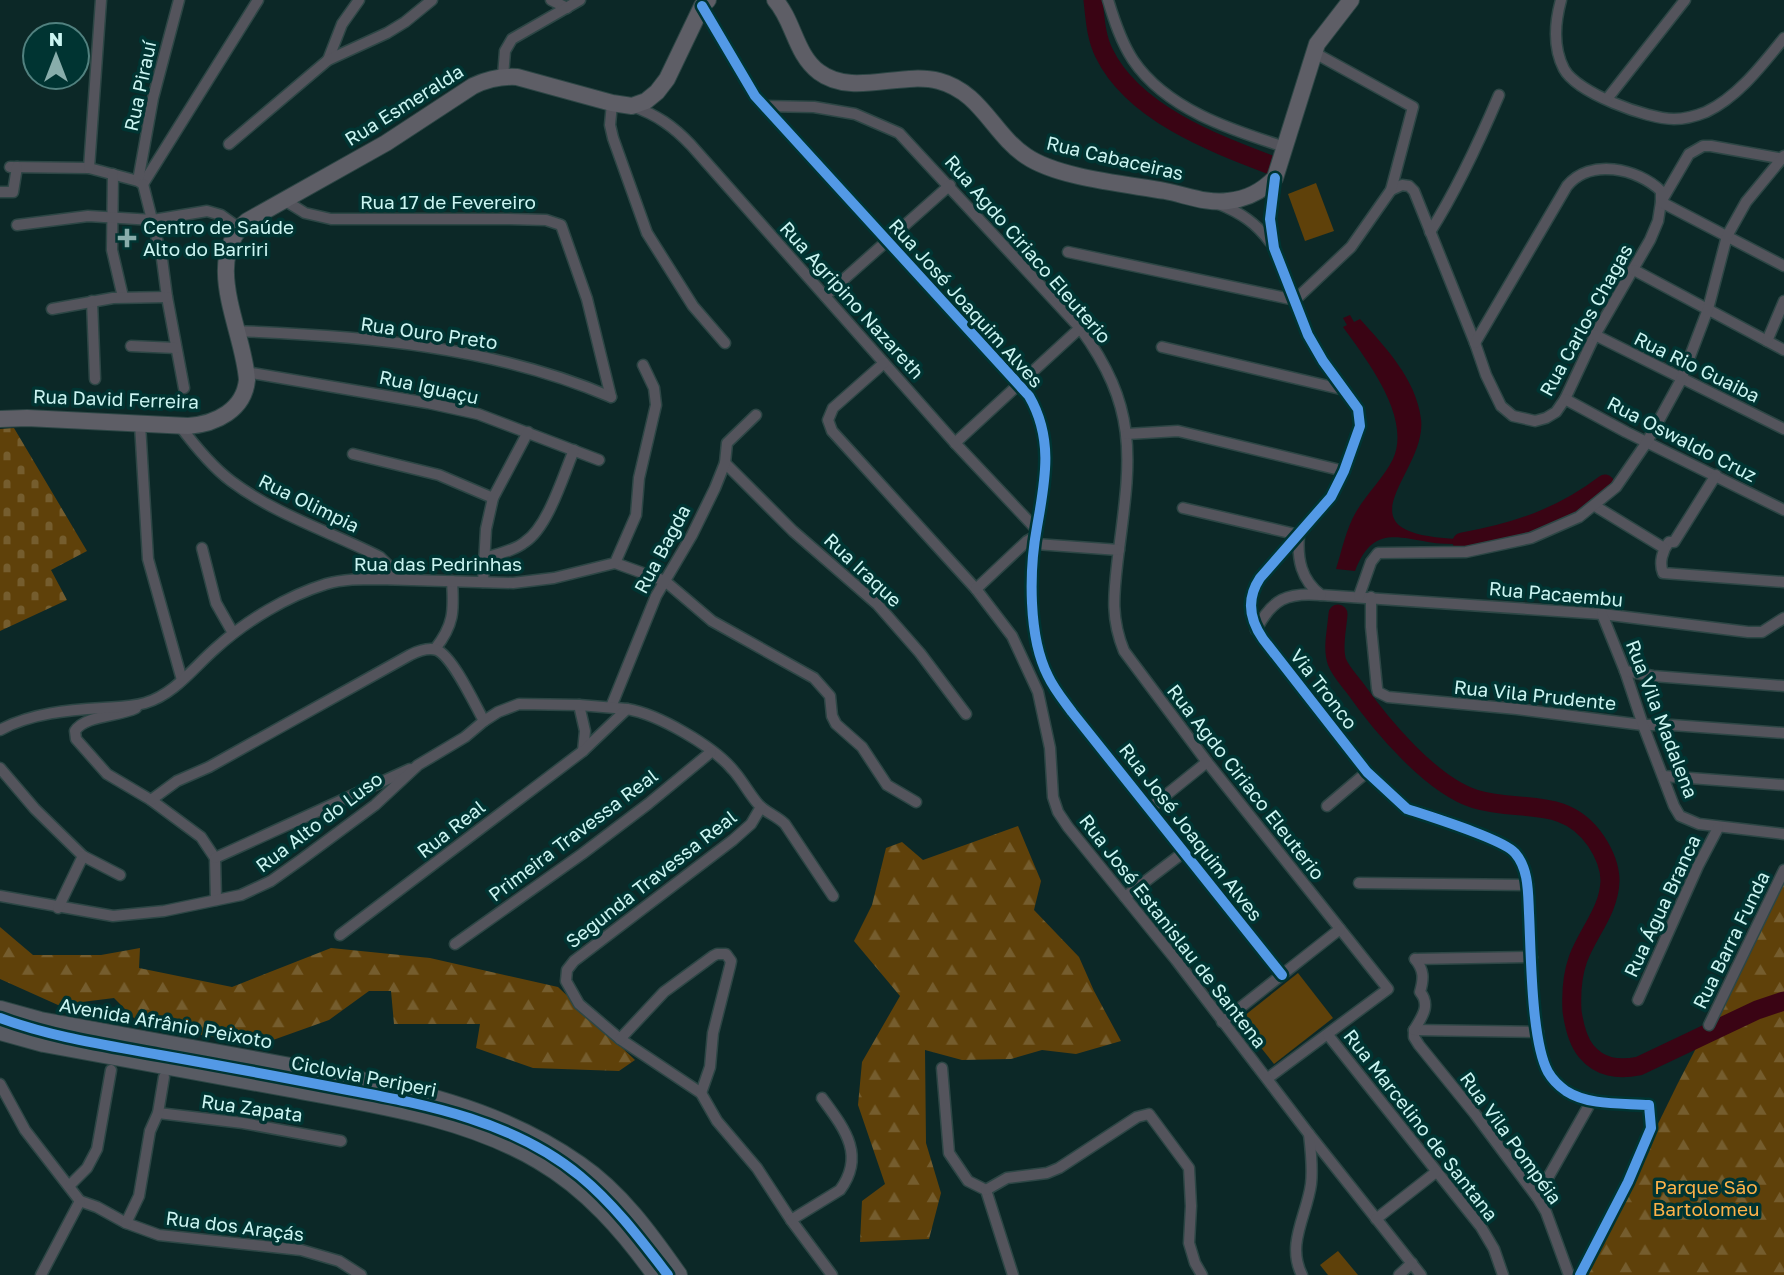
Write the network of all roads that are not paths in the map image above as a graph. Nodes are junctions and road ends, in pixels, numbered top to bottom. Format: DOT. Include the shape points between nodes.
graph roads {
  1 [pos="101,0"];
  2 [pos="179,0"];
  3 [pos="258,0"];
  4 [pos="359,0"];
  5 [pos="432,0"];
  6 [pos="551,0"];
  7 [pos="580,0"];
  8 [pos="775,0"];
  9 [pos="1108,0"];
  10 [pos="1352,0"];
  11 [pos="1561,0"];
  12 [pos="1685,0"];
  13 [pos="705,3"];
  14 [pos="567,8"];
  15 [pos="1784,38"];
  16 [pos="1313,52"];
  17 [pos="328,60"];
  18 [pos="503,76"];
  19 [pos="1499,95"];
  20 [pos="1607,99"];
  21 [pos="612,103"];
  22 [pos="632,106"];
  23 [pos="764,106"];
  24 [pos="229,144"];
  25 [pos="1285,147"];
  26 [pos="1783,158"];
  27 [pos="89,168"];
  28 [pos="113,174"];
  29 [pos="1275,178"];
  30 [pos="141,183"];
  31 [pos="950,185"];
  32 [pos="1391,190"];
  33 [pos="0,192"];
  34 [pos="284,200"];
  35 [pos="1213,202"];
  36 [pos="1661,202"];
  37 [pos="111,216"];
  38 [pos="153,220"];
  39 [pos="17,225"];
  40 [pos="239,228"];
  41 [pos="1430,232"];
  42 [pos="1727,236"];
  43 [pos="888,242"];
  44 [pos="1274,248"];
  45 [pos="1068,252"];
  46 [pos="226,253"];
  47 [pos="1784,266"];
  48 [pos="1634,270"];
  49 [pos="167,296"];
  50 [pos="825,296"];
  51 [pos="123,297"];
  52 [pos="1295,300"];
  53 [pos="92,301"];
  54 [pos="1784,301"];
  55 [pos="52,309"];
  56 [pos="1708,309"];
  57 [pos="1080,328"];
  58 [pos="236,331"];
  59 [pos="1595,335"];
  60 [pos="1767,341"];
  61 [pos="725,343"];
  62 [pos="1475,343"];
  63 [pos="131,346"];
  64 [pos="1162,347"];
  65 [pos="176,348"];
  66 [pos="1784,349"];
  67 [pos="884,363"];
  68 [pos="643,365"];
  69 [pos="246,372"];
  70 [pos="94,379"];
  71 [pos="1681,380"];
  72 [pos="1020,385"];
  73 [pos="184,388"];
  74 [pos="1345,390"];
  75 [pos="611,397"];
  76 [pos="1565,399"];
  77 [pos="756,415"];
  78 [pos="0,419"];
  79 [pos="140,424"];
  80 [pos="180,426"];
  81 [pos="1784,429"];
  82 [pos="528,432"];
  83 [pos="1127,434"];
  84 [pos="1647,442"];
  85 [pos="955,443"];
  86 [pos="574,450"];
  87 [pos="354,454"];
  88 [pos="599,460"];
  89 [pos="724,463"];
  90 [pos="1345,471"];
  91 [pos="1716,475"];
  92 [pos="494,498"];
  93 [pos="1595,506"];
  94 [pos="1184,508"];
  95 [pos="1784,510"];
  96 [pos="1036,536"];
  97 [pos="1300,536"];
  98 [pos="202,548"];
  99 [pos="1664,548"];
  100 [pos="1119,550"];
  101 [pos="484,558"];
  102 [pos="615,563"];
  103 [pos="391,579"];
  104 [pos="452,581"];
  105 [pos="665,581"];
  106 [pos="483,582"];
  107 [pos="1784,582"];
  108 [pos="976,589"];
  109 [pos="1321,595"];
  110 [pos="1359,596"];
  111 [pos="1371,597"];
  112 [pos="1602,614"];
  113 [pos="1784,618"];
  114 [pos="1256,630"];
  115 [pos="233,633"];
  116 [pos="435,649"];
  117 [pos="1626,671"];
  118 [pos="182,680"];
  119 [pos="1784,686"];
  120 [pos="144,704"];
  121 [pos="579,705"];
  122 [pos="611,708"];
  123 [pos="626,709"];
  124 [pos="966,714"];
  125 [pos="480,725"];
  126 [pos="1643,725"];
  127 [pos="0,730"];
  128 [pos="1784,733"];
  129 [pos="583,751"];
  130 [pos="711,752"];
  131 [pos="1207,762"];
  132 [pos="418,765"];
  133 [pos="0,768"];
  134 [pos="1367,772"];
  135 [pos="1663,776"];
  136 [pos="1784,785"];
  137 [pos="151,800"];
  138 [pos="916,802"];
  139 [pos="1327,806"];
  140 [pos="761,807"];
  141 [pos="1150,808"];
  142 [pos="1718,828"];
  143 [pos="1784,834"];
  144 [pos="1184,852"];
  145 [pos="83,856"];
  146 [pos="215,858"];
  147 [pos="1784,870"];
  148 [pos="120,875"];
  149 [pos="1359,883"];
  150 [pos="1528,884"];
  151 [pos="0,896"];
  152 [pos="833,896"];
  153 [pos="1125,897"];
  154 [pos="216,900"];
  155 [pos="58,908"];
  156 [pos="1340,929"];
  157 [pos="340,935"];
  158 [pos="455,944"];
  159 [pos="1532,957"];
  160 [pos="1282,975"];
  161 [pos="1638,1000"];
  162 [pos="0,1010"];
  163 [pos="1222,1022"];
  164 [pos="1709,1025"];
  165 [pos="1414,1030"];
  166 [pos="0,1031"];
  167 [pos="1538,1032"];
  168 [pos="1328,1035"];
  169 [pos="620,1039"];
  170 [pos="942,1068"];
  171 [pos="111,1070"];
  172 [pos="164,1077"];
  173 [pos="1268,1079"];
  174 [pos="0,1084"];
  175 [pos="701,1093"];
  176 [pos="822,1098"];
  177 [pos="1592,1100"];
  178 [pos="158,1113"];
  179 [pos="1309,1134"];
  180 [pos="341,1141"];
  181 [pos="1436,1172"];
  182 [pos="70,1185"];
  183 [pos="986,1189"];
  184 [pos="1536,1197"];
  185 [pos="80,1201"];
  186 [pos="1376,1219"];
  187 [pos="791,1220"];
  188 [pos="126,1223"];
  189 [pos="1412,1263"];
  190 [pos="41,1275"];
  191 [pos="361,1275"];
  192 [pos="656,1275"];
  193 [pos="678,1275"];
  194 [pos="832,1275"];
  195 [pos="1013,1275"];
  196 [pos="1202,1275"];
  197 [pos="1302,1275"];
  198 [pos="1399,1275"];
  199 [pos="1421,1275"];
  200 [pos="1503,1275"];
  201 [pos="1569,1275"];
  202 [pos="1580,1275"];
  1 -- 27 [label="street"];
  2 -- 30 [label="street, Rua Pirauí" via="153,98"];
  3 -- 30 [label="street"];
  4 -- 17 [label="street" via="342,24"];
  5 -- 17 [label="street" via="387,33"];
  6 -- 14 [label="street"];
  7 -- 14 [label="street"];
  8 -- 35 [label="main road, Rua Cabaceiras" via="809,64 830,79 940,81 976,102 1017,149 1038,164"];
  9 -- 25 [label="street" via="1133,60 1169,96 1222,124"];
  10 -- 16 [label="main road"];
  11 -- 20 [label="street" via="1556,41 1565,71 1577,84"];
  12 -- 20 [label="street"];
  13 -- 22 [label="main road" via="667,79 646,101"];
  13 -- 23 [label="street, Rua José Joaquim Alves" via="744,79"];
  14 -- 18 [label="street" via="512,39 505,51"];
  15 -- 20 [label="street" via="1738,90 1706,112 1672,119"];
  16 -- 25 [label="main road"];
  16 -- 32 [label="street" via="1413,107"];
  17 -- 24 [label="street"];
  18 -- 21 [label="main road"];
  18 -- 34 [label="main road, Rua Esmeralda" via="473,86 386,143"];
  19 -- 41 [label="street" via="1451,199"];
  21 -- 22 [label="main road"];
  21 -- 61 [label="street" via="613,138 647,233 694,306"];
  22 -- 50 [label="street, Rua Agripino Nazareth" via="674,127"];
  23 -- 31 [label="street, Rua Agdo Ciriaco Eleuterio" via="834,109 886,125 909,141"];
  23 -- 43 [label="street, Rua José Joaquim Alves"];
  25 -- 29 [label="main road"];
  26 -- 36 [label="street, Rua Carlos Chagas" via="1703,146 1689,154"];
  26 -- 42 [label="street" via="1745,202"];
  27 -- 28 [label="street"];
  27 -- 33 [label="street" via="13,167 13,192"];
  28 -- 30 [label="street"];
  28 -- 37 [label="street"];
  29 -- 35 [label="main road, Rua Cabaceiras" via="1252,196"];
  29 -- 44 [label="street" via="1270,219"];
  30 -- 38 [label="street, Rua Pirauí"];
  31 -- 43 [label="street"];
  31 -- 57 [label="street, Rua Agdo Ciriaco Eleuterio"];
  32 -- 41 [label="street, Rua Carlos Chagas" via="1402,185 1414,191"];
  32 -- 52 [label="street" via="1351,247"];
  34 -- 40 [label="main road, Rua Esmeralda"];
  34 -- 75 [label="street, Rua 17 de Fevereiro" via="305,213 331,219 545,220 561,225 587,299"];
  35 -- 44 [label="street" via="1248,219"];
  36 -- 42 [label="street"];
  36 -- 48 [label="street, Rua Carlos Chagas" via="1658,221"];
  36 -- 62 [label="street" via="1661,191 1654,184 1625,172 1591,170 1574,178"];
  37 -- 38 [label="street"];
  37 -- 39 [label="street"];
  37 -- 51 [label="street" via="113,259"];
  38 -- 40 [label="street" via="207,211"];
  38 -- 49 [label="street, Rua Pirauí"];
  40 -- 46 [label="main road, Rua Esmeralda"];
  41 -- 62 [label="street, Rua Carlos Chagas"];
  42 -- 47 [label="street"];
  42 -- 56 [label="street"];
  43 -- 50 [label="street"];
  43 -- 72 [label="street, Rua José Joaquim Alves"];
  44 -- 52 [label="street"];
  45 -- 52 [label="street"];
  46 -- 58 [label="main road, Rua David Ferreira"];
  48 -- 56 [label="street"];
  48 -- 59 [label="street, Rua Carlos Chagas"];
  49 -- 51 [label="street"];
  49 -- 65 [label="street, Rua Pirauí"];
  50 -- 67 [label="street, Rua Agripino Nazareth"];
  51 -- 53 [label="street"];
  52 -- 74 [label="street" via="1314,348"];
  53 -- 55 [label="street"];
  53 -- 70 [label="street"];
  54 -- 60 [label="street"];
  56 -- 60 [label="street"];
  56 -- 71 [label="street"];
  57 -- 72 [label="street"];
  57 -- 83 [label="street, Rua Agdo Ciriaco Eleuterio" via="1109,374"];
  58 -- 69 [label="main road, Rua David Ferreira"];
  58 -- 75 [label="street, Rua Ouro Preto" via="396,341 451,350 548,372"];
  59 -- 71 [label="street, Rua Rio Guaiba"];
  59 -- 76 [label="street, Rua Carlos Chagas"];
  60 -- 66 [label="street"];
  62 -- 76 [label="street, Rua Carlos Chagas" via="1501,407 1513,416 1535,421 1546,418"];
  63 -- 65 [label="street"];
  64 -- 74 [label="street"];
  65 -- 73 [label="street, Rua Pirauí"];
  67 -- 85 [label="street, Rua Agripino Nazareth"];
  67 -- 108 [label="street, Rua José Estanislau de Santena" via="833,408 828,420 831,430"];
  68 -- 102 [label="street" via="656,405 639,478 636,515"];
  69 -- 80 [label="main road, Rua David Ferreira" via="243,397 234,409 198,426"];
  69 -- 82 [label="street, Rua Iguaçu" via="428,403"];
  71 -- 81 [label="street, Rua Rio Guaiba"];
  71 -- 84 [label="street"];
  72 -- 85 [label="street"];
  72 -- 96 [label="street, Rua José Joaquim Alves" via="1035,408 1045,439 1045,487"];
  74 -- 90 [label="street" via="1357,409 1360,426"];
  76 -- 84 [label="street, Rua Oswaldo Cruz"];
  77 -- 89 [label="street, Rua Bagda" via="727,443"];
  78 -- 79 [label="main road, Rua David Ferreira"];
  79 -- 80 [label="main road, Rua David Ferreira"];
  79 -- 118 [label="street" via="148,559"];
  80 -- 103 [label="street, Rua Olimpia" via="229,480 261,501 380,557 389,566"];
  82 -- 86 [label="street, Rua Iguaçu"];
  82 -- 92 [label="street"];
  83 -- 90 [label="street" via="1178,430"];
  83 -- 100 [label="street, Rua Agdo Ciriaco Eleuterio"];
  84 -- 91 [label="street, Rua Oswaldo Cruz"];
  84 -- 93 [label="street" via="1633,467"];
  85 -- 96 [label="street, Rua Agripino Nazareth"];
  86 -- 88 [label="street, Rua Iguaçu"];
  86 -- 101 [label="street" via="534,534 517,547"];
  87 -- 92 [label="street" via="439,475"];
  89 -- 105 [label="street, Rua Bagda" via="692,535"];
  89 -- 124 [label="street, Rua Iraque" via="877,604"];
  90 -- 97 [label="street"];
  91 -- 95 [label="street, Rua Oswaldo Cruz"];
  91 -- 99 [label="street" via="1674,542"];
  92 -- 101 [label="street"];
  93 -- 99 [label="street"];
  93 -- 110 [label="street" via="1560,527 1496,547 1378,552"];
  94 -- 97 [label="street"];
  96 -- 100 [label="street"];
  96 -- 108 [label="street"];
  96 -- 141 [label="street, Rua José Joaquim Alves" via="1034,634 1048,677"];
  97 -- 109 [label="street" via="1302,571"];
  97 -- 114 [label="street" via="1253,589 1251,614"];
  98 -- 115 [label="street" via="216,603"];
  99 -- 107 [label="street" via="1663,573"];
  100 -- 131 [label="street, Rua Agdo Ciriaco Eleuterio" via="1113,599 1116,632 1135,667"];
  101 -- 106 [label="street"];
  102 -- 105 [label="street"];
  102 -- 106 [label="street, Rua das Pedrinhas" via="534,582"];
  103 -- 104 [label="street, Rua das Pedrinhas"];
  103 -- 115 [label="street, Rua das Pedrinhas" via="327,584"];
  104 -- 106 [label="street, Rua das Pedrinhas"];
  104 -- 116 [label="street" via="450,626"];
  105 -- 122 [label="street, Rua Bagda"];
  105 -- 138 [label="street" via="712,621 814,678 830,696 836,724 862,747 887,785"];
  108 -- 153 [label="street, Rua José Estanislau de Santena" via="1012,636 1038,692 1058,812"];
  109 -- 110 [label="street, Rua Pacaembu"];
  109 -- 114 [label="street, Rua Pacaembu" via="1297,594 1278,600"];
  110 -- 111 [label="street, Rua Pacaembu"];
  111 -- 112 [label="street, Rua Pacaembu"];
  111 -- 126 [label="street, Rua Vila Prudente" via="1377,688 1382,695"];
  112 -- 113 [label="street, Rua Pacaembu" via="1748,632 1762,632"];
  112 -- 117 [label="street, Rua Vila Madalena"];
  114 -- 134 [label="street, Via Tronco"];
  115 -- 118 [label="street, Rua das Pedrinhas"];
  116 -- 125 [label="street" via="446,657"];
  116 -- 137 [label="street" via="410,655 209,767 177,780"];
  117 -- 119 [label="street"];
  117 -- 126 [label="street, Rua Vila Madalena"];
  118 -- 120 [label="street, Rua das Pedrinhas"];
  120 -- 127 [label="street, Rua das Pedrinhas" via="59,712"];
  120 -- 137 [label="street" via="127,713 83,722 75,735 107,774"];
  121 -- 122 [label="street, Rua Alto do Luso"];
  121 -- 125 [label="street, Rua Alto do Luso" via="519,704"];
  121 -- 129 [label="street" via="585,731"];
  122 -- 123 [label="street, Rua Alto do Luso"];
  123 -- 129 [label="street, Rua Real"];
  123 -- 130 [label="street, Rua Alto do Luso" via="666,721"];
  125 -- 132 [label="street, Rua Alto do Luso"];
  126 -- 128 [label="street, Rua Vila Prudente"];
  126 -- 135 [label="street, Rua Vila Madalena"];
  129 -- 157 [label="street, Rua Real"];
  130 -- 140 [label="street, Rua Alto do Luso" via="732,768"];
  130 -- 158 [label="street, Primeira Travessa Real" via="582,854"];
  131 -- 141 [label="street"];
  131 -- 156 [label="street, Rua Agdo Ciriaco Eleuterio"];
  132 -- 146 [label="street"];
  132 -- 154 [label="street, Rua Alto do Luso" via="375,805 271,881"];
  133 -- 145 [label="street"];
  134 -- 139 [label="street"];
  134 -- 150 [label="street, Via Tronco" via="1407,809 1512,849 1521,860"];
  135 -- 136 [label="street"];
  135 -- 142 [label="street, Rua Vila Madalena" via="1680,816"];
  137 -- 146 [label="street" via="201,837"];
  140 -- 152 [label="street, Rua Alto do Luso" via="785,824"];
  140 -- 169 [label="street, Segunda Travessa Real" via="733,841 567,970 566,981 579,1004"];
  141 -- 144 [label="street, Rua José Joaquim Alves"];
  142 -- 143 [label="street, Rua Vila Madalena"];
  142 -- 161 [label="street, Rua Água Branca"];
  144 -- 153 [label="street"];
  144 -- 160 [label="street, Rua José Joaquim Alves"];
  145 -- 148 [label="street"];
  145 -- 155 [label="street"];
  146 -- 154 [label="street"];
  147 -- 164 [label="street, Rua Barra Funda"];
  149 -- 150 [label="street"];
  150 -- 159 [label="street, Via Tronco"];
  151 -- 155 [label="street, Rua Alto do Luso"];
  153 -- 163 [label="street, Rua José Estanislau de Santena"];
  154 -- 155 [label="street, Rua Alto do Luso" via="133,915"];
  156 -- 160 [label="street"];
  156 -- 168 [label="street, Rua Agdo Ciriaco Eleuterio" via="1388,989"];
  159 -- 165 [label="street" via="1415,959 1422,968 1420,992 1426,1003"];
  159 -- 167 [label="street, Via Tronco"];
  160 -- 163 [label="street"];
  162 -- 193 [label="main road, Avenida Afrânio Peixoto" via="393,1087 493,1117 553,1148 599,1181 634,1217"];
  163 -- 173 [label="street, Rua José Estanislau de Santena"];
  165 -- 167 [label="street"];
  165 -- 184 [label="street, Rua Vila Pompéia" via="1419,1045"];
  166 -- 192 [label="main road" via="390,1106 481,1133 566,1178 614,1222"];
  167 -- 177 [label="street, Via Tronco" via="1543,1060 1554,1080 1566,1091"];
  168 -- 173 [label="street"];
  168 -- 181 [label="street, Rua Marcelino de Santana"];
  169 -- 175 [label="street, Segunda Travessa Real"];
  169 -- 175 [label="street" via="672,985 718,954 726,954 731,961"];
  170 -- 183 [label="street" via="949,1153 968,1181"];
  171 -- 182 [label="street" via="97,1149"];
  172 -- 178 [label="street"];
  173 -- 179 [label="street, Rua José Estanislau de Santena"];
  174 -- 182 [label="street" via="25,1130"];
  175 -- 187 [label="street, Segunda Travessa Real"];
  176 -- 187 [label="street" via="848,1138 851,1164 840,1190"];
  177 -- 184 [label="street"];
  177 -- 202 [label="street, Via Tronco" via="1649,1105 1651,1128"];
  178 -- 180 [label="street, Rua Zapata"];
  178 -- 188 [label="street" via="150,1131 139,1196"];
  179 -- 186 [label="street, Rua José Estanislau de Santena"];
  179 -- 197 [label="street" via="1311,1185 1295,1252"];
  181 -- 186 [label="street"];
  181 -- 200 [label="street, Rua Marcelino de Santana" via="1489,1239"];
  182 -- 185 [label="street"];
  183 -- 195 [label="street"];
  183 -- 196 [label="street" via="1007,1178 1059,1168 1130,1121 1149,1114 1189,1168 1189,1243"];
  184 -- 201 [label="street, Rua Vila Pompéia"];
  185 -- 188 [label="street, Rua dos Araçás"];
  185 -- 190 [label="street"];
  186 -- 189 [label="street, Rua José Estanislau de Santena"];
  187 -- 194 [label="street, Segunda Travessa Real"];
  188 -- 191 [label="street, Rua dos Araçás" via="175,1238 301,1250 339,1261"];
  189 -- 198 [label="street"];
  189 -- 199 [label="street, Rua José Estanislau de Santena"];
}
